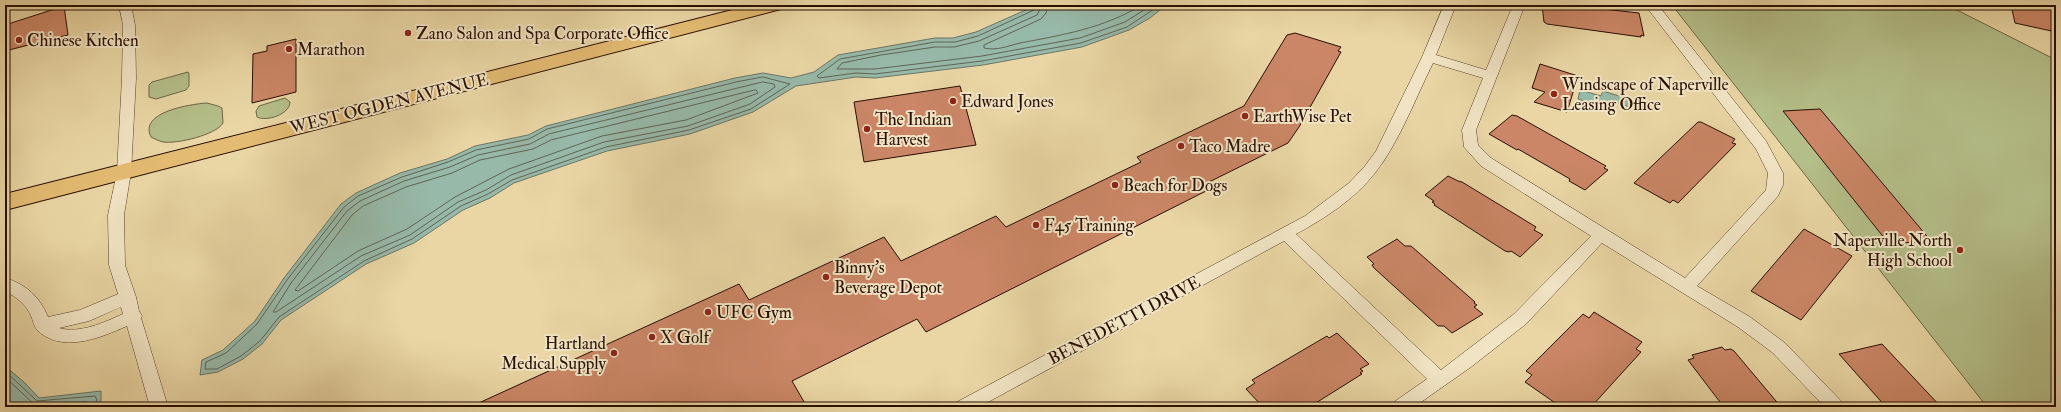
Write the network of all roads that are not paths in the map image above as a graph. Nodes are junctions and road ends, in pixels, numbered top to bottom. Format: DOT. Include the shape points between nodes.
graph roads {
  1 [pos="126,5"];
  2 [pos="774,5"];
  3 [pos="1450,5"];
  4 [pos="1519,5"];
  5 [pos="1651,5"];
  6 [pos="1429,57"];
  7 [pos="1490,76"];
  8 [pos="124,172"];
  9 [pos="5,202"];
  10 [pos="1285,233"];
  11 [pos="1601,235"];
  12 [pos="5,284"];
  13 [pos="1687,286"];
  14 [pos="128,297"];
  15 [pos="134,316"];
  16 [pos="43,325"];
  17 [pos="1440,380"];
  18 [pos="159,407"];
  19 [pos="963,407"];
  20 [pos="1400,407"];
  21 [pos="1836,407"];
  1 -- 8 [label="street" via="129,25 129,78"];
  2 -- 8 [label="main road, WEST OGDEN AVENUE"];
  3 -- 6 [label="street, BENEDETTI DRIVE"];
  4 -- 7 [label="street"];
  5 -- 13 [label="street" via="1761,145 1778,181 1773,192"];
  6 -- 7 [label="street"];
  6 -- 10 [label="street, BENEDETTI DRIVE" via="1382,153 1370,170 1338,201"];
  7 -- 11 [label="street" via="1469,130 1471,147 1486,162"];
  8 -- 9 [label="main road, WEST OGDEN AVENUE"];
  8 -- 14 [label="street" via="116,215 116,248 118,265"];
  10 -- 17 [label="street"];
  10 -- 19 [label="street, BENEDETTI DRIVE"];
  11 -- 13 [label="street"];
  11 -- 17 [label="street" via="1520,319"];
  12 -- 16 [label="street" via="29,298"];
  13 -- 21 [label="street" via="1744,322 1779,348"];
  14 -- 15 [label="street"];
  14 -- 16 [label="street" via="83,316"];
  15 -- 16 [label="street" via="69,337 52,333"];
  15 -- 18 [label="street"];
  17 -- 20 [label="street"];
}
